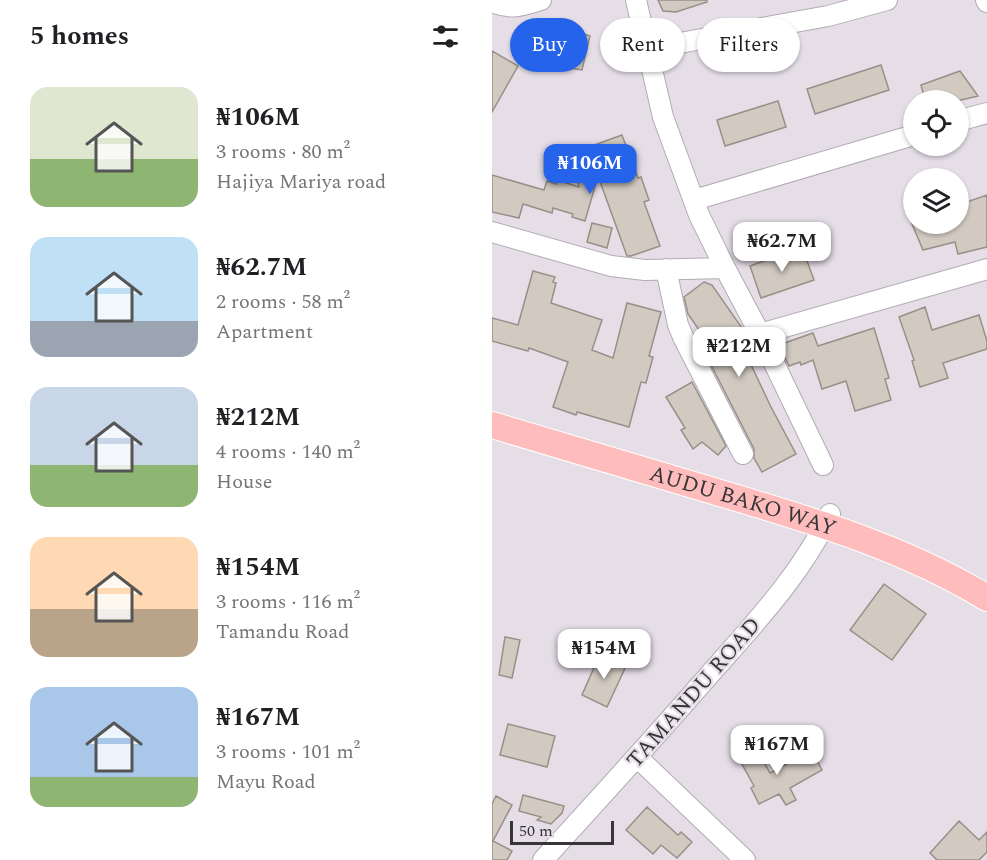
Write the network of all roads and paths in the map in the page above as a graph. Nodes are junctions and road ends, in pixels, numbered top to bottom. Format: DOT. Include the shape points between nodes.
graph roads {
  1 [pos="541,0"];
  2 [pos="636,0"];
  3 [pos="887,0"];
  4 [pos="492,2"];
  5 [pos="640,18"];
  6 [pos="685,42"];
  7 [pos="652,72"];
  8 [pos="987,113"];
  9 [pos="969,118"];
  10 [pos="903,138"];
  11 [pos="693,200"];
  12 [pos="492,232"];
  13 [pos="725,268"];
  14 [pos="666,269"];
  15 [pos="987,269"];
  16 [pos="760,334"];
  17 [pos="492,412"];
  18 [pos="492,425"];
  19 [pos="743,454"];
  20 [pos="823,465"];
  21 [pos="827,520"];
  22 [pos="987,582"];
  23 [pos="987,598"];
  24 [pos="637,757"];
  25 [pos="543,860"];
  26 [pos="745,860"];
  1 -- 4 [label="street" via="505,7"];
  2 -- 5 [label="street"];
  3 -- 6 [label="street" via="828,16"];
  7 -- 11 [label="street" via="663,117"];
  8 -- 9 [label="street"];
  10 -- 11 [label="street"];
  11 -- 13 [label="street"];
  12 -- 14 [label="street" via="611,266"];
  13 -- 14 [label="street"];
  13 -- 16 [label="street"];
  14 -- 19 [label="street" via="678,325"];
  15 -- 16 [label="street"];
  16 -- 20 [label="street"];
  17 -- 21 [label="main road, AUDU BAKO WAY"];
  18 -- 21 [label="main road, AUDU BAKO WAY" via="805,518"];
  21 -- 22 [label="main road, AUDU BAKO WAY" via="885,533"];
  21 -- 23 [label="main road, AUDU BAKO WAY"];
  21 -- 24 [label="street, TAMANDU ROAD" via="771,605"];
  24 -- 25 [label="street, TAMANDU ROAD"];
  24 -- 26 [label="street"];
}
